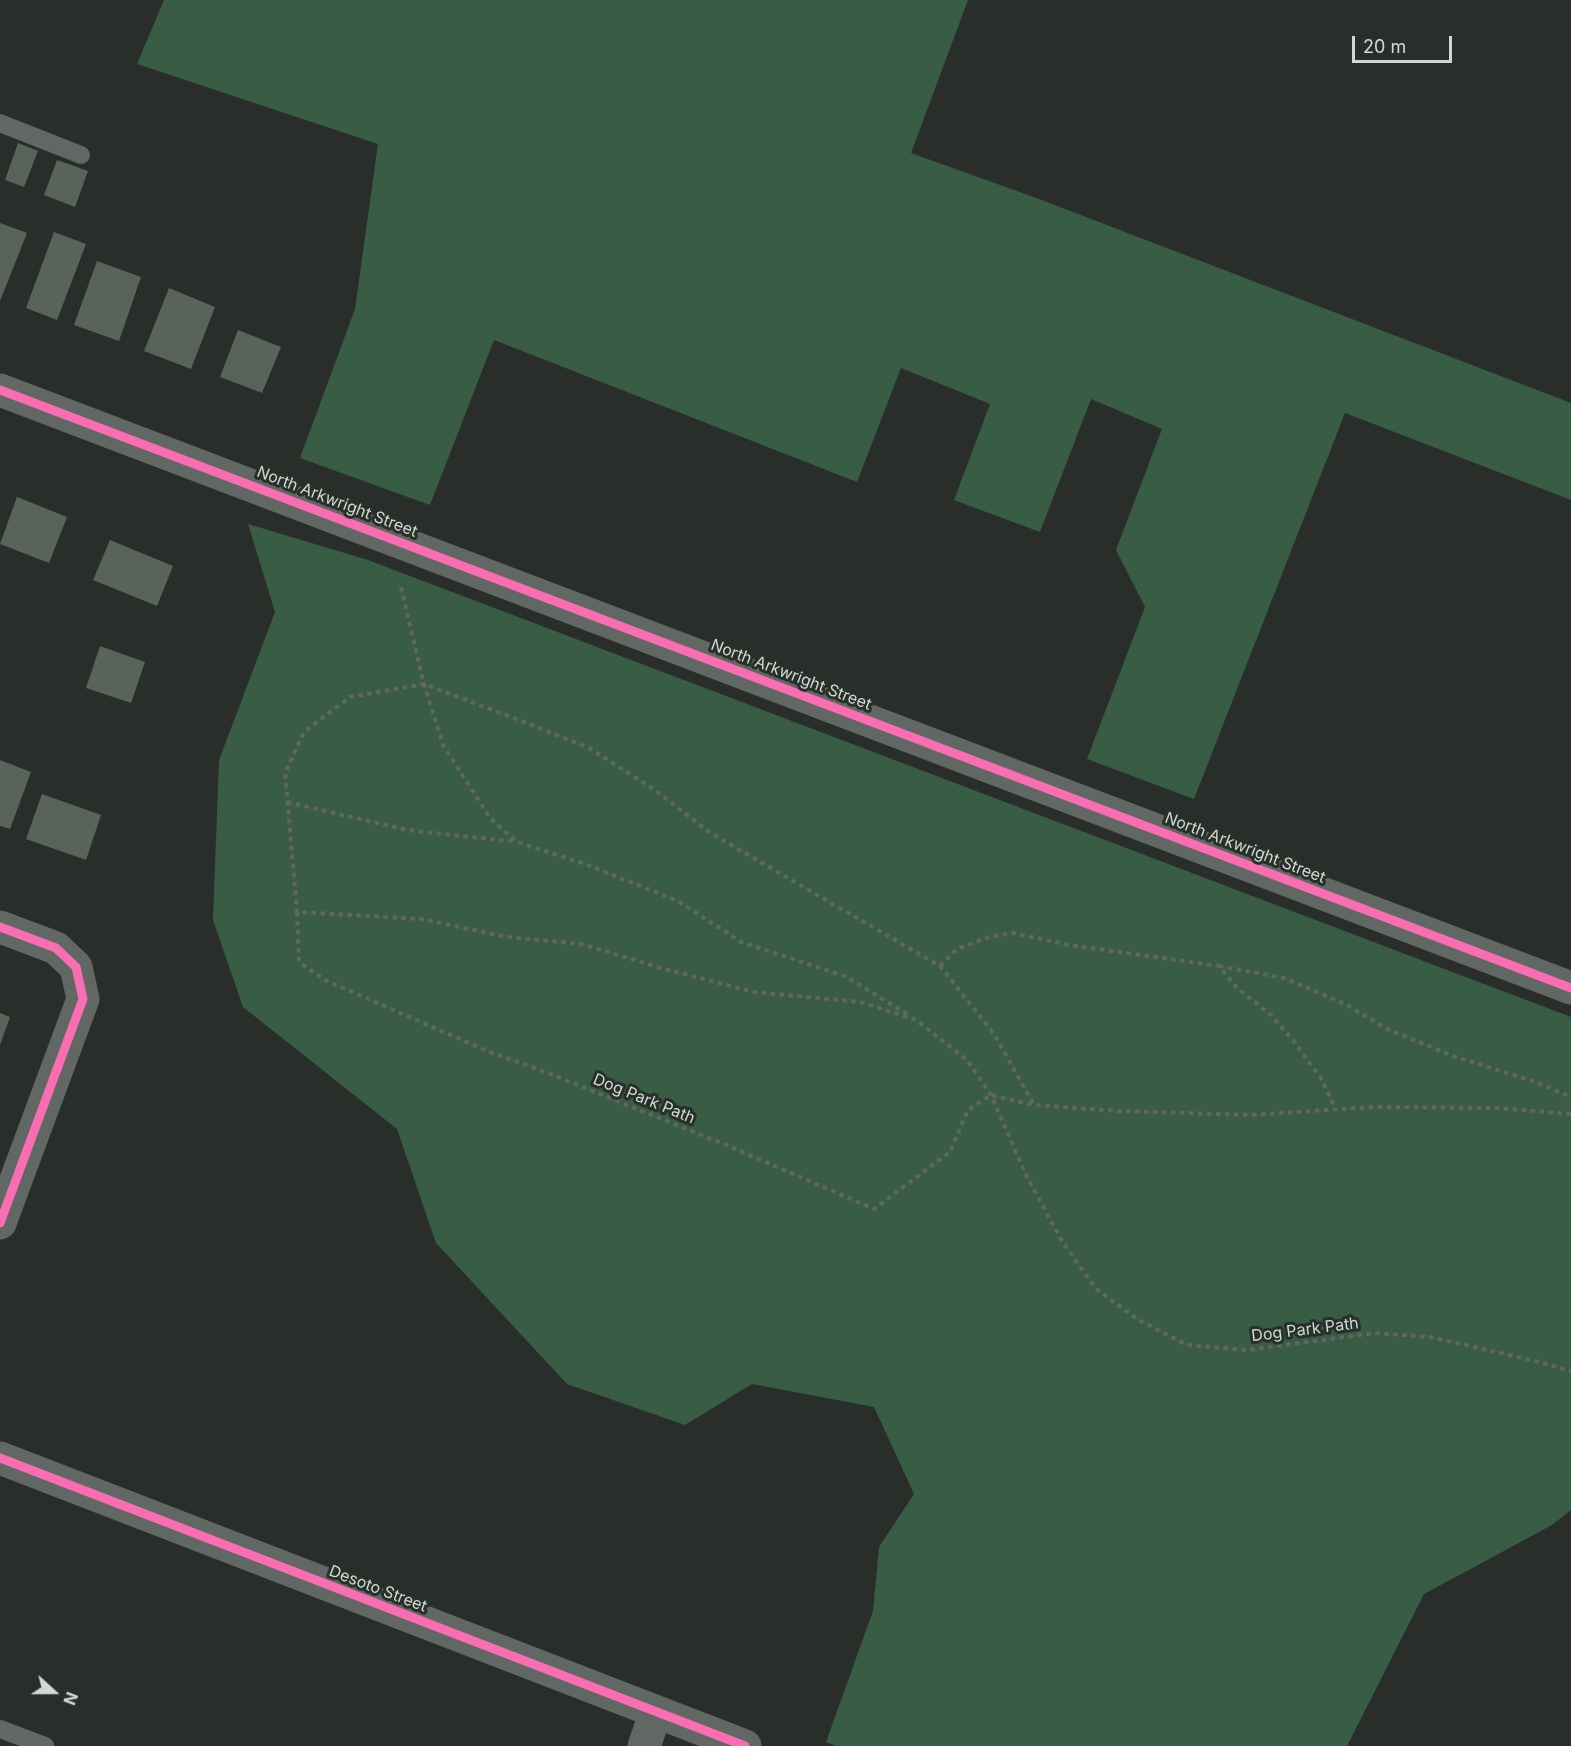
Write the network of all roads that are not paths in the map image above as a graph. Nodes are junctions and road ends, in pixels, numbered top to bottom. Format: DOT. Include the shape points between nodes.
graph roads {
  1 [pos="0,123"];
  2 [pos="81,155"];
  3 [pos="0,390"];
  4 [pos="0,927"];
  5 [pos="1571,988"];
  6 [pos="0,1223"];
  7 [pos="0,1458"];
  8 [pos="656,1712"];
  9 [pos="0,1729"];
  10 [pos="45,1746"];
  11 [pos="644,1746"];
  12 [pos="745,1746"];
  1 -- 2 [label="lane"];
  3 -- 5 [label="street, North Arkwright Street"];
  4 -- 6 [label="street" via="56,948 76,968 83,999"];
  7 -- 8 [label="street, Desoto Street"];
  8 -- 11 [label="street"];
  8 -- 12 [label="street, Desoto Street"];
  9 -- 10 [label="lane"];
}
